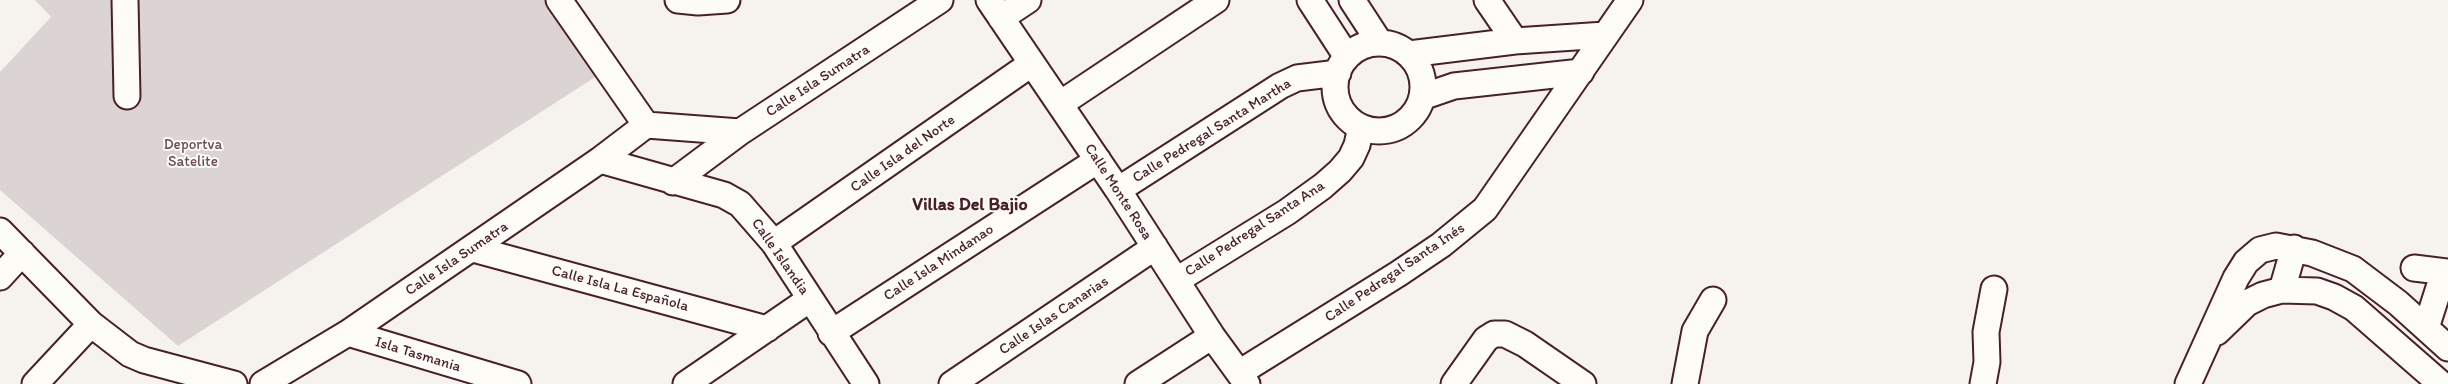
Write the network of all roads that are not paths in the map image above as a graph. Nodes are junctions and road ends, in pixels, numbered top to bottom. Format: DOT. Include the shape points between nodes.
graph roads {
  1 [pos="125,0"];
  2 [pos="559,0"];
  3 [pos="678,0"];
  4 [pos="728,0"];
  5 [pos="940,0"];
  6 [pos="1028,0"];
  7 [pos="1216,0"];
  8 [pos="1310,0"];
  9 [pos="1352,0"];
  10 [pos="1487,0"];
  11 [pos="1626,2"];
  12 [pos="995,9"];
  13 [pos="1605,35"];
  14 [pos="1515,42"];
  15 [pos="1380,43"];
  16 [pos="1409,54"];
  17 [pos="1031,64"];
  18 [pos="1342,65"];
  19 [pos="1581,72"];
  20 [pos="127,96"];
  21 [pos="1422,97"];
  22 [pos="1060,104"];
  23 [pos="646,125"];
  24 [pos="1361,127"];
  25 [pos="740,132"];
  26 [pos="600,160"];
  27 [pos="1098,160"];
  28 [pos="673,182"];
  29 [pos="1118,190"];
  30 [pos="0,231"];
  31 [pos="774,243"];
  32 [pos="1155,247"];
  33 [pos="473,248"];
  34 [pos="2294,248"];
  35 [pos="22,253"];
  36 [pos="2414,268"];
  37 [pos="2446,272"];
  38 [pos="0,277"];
  39 [pos="1177,280"];
  40 [pos="1994,289"];
  41 [pos="2282,290"];
  42 [pos="810,300"];
  43 [pos="1713,300"];
  44 [pos="91,324"];
  45 [pos="2426,328"];
  46 [pos="767,329"];
  47 [pos="348,333"];
  48 [pos="831,334"];
  49 [pos="1212,336"];
  50 [pos="2207,342"];
  51 [pos="2448,348"];
  52 [pos="1243,379"];
  53 [pos="35,384"];
  54 [pos="234,384"];
  55 [pos="263,384"];
  56 [pos="518,384"];
  57 [pos="686,384"];
  58 [pos="866,384"];
  59 [pos="952,384"];
  60 [pos="1138,384"];
  61 [pos="1454,384"];
  62 [pos="1584,384"];
  63 [pos="1685,384"];
  64 [pos="1983,384"];
  65 [pos="2188,384"];
  66 [pos="2441,384"];
  1 -- 20 [label="street"];
  2 -- 23 [label="street"];
  3 -- 4 [label="street"];
  5 -- 25 [label="street, Calle Isla Sumatra"];
  6 -- 12 [label="street"];
  7 -- 22 [label="street"];
  8 -- 18 [label="street"];
  9 -- 15 [label="street"];
  10 -- 14 [label="street"];
  11 -- 13 [label="street, Calle Pedregal Santa Inés"];
  12 -- 17 [label="street, Calle Monte Rosa"];
  13 -- 14 [label="street"];
  13 -- 19 [label="street, Calle Pedregal Santa Inés"];
  14 -- 16 [label="street"];
  15 -- 16 [label="street" via="1396,46"];
  15 -- 18 [label="street" via="1362,46"];
  16 -- 21 [label="street" via="1423,82"];
  17 -- 22 [label="street, Calle Monte Rosa"];
  17 -- 31 [label="street, Calle Isla del Norte"];
  18 -- 24 [label="street" via="1335,85 1339,104 1350,120"];
  18 -- 29 [label="street, Calle Pedregal Santa Martha" via="1280,86"];
  19 -- 21 [label="street" via="1454,86"];
  19 -- 52 [label="street, Calle Pedregal Santa Inés" via="1484,209 1441,245"];
  21 -- 24 [label="street" via="1416,111 1391,129 1376,131"];
  22 -- 27 [label="street, Calle Monte Rosa"];
  23 -- 25 [label="street"];
  23 -- 26 [label="street, Calle Isla Sumatra"];
  24 -- 39 [label="street, Calle Pedregal Santa Ana" via="1351,158 1323,186"];
  25 -- 28 [label="street, Calle Isla Sumatra"];
  26 -- 28 [label="street, Calle Islandia"];
  26 -- 33 [label="street, Calle Isla Sumatra"];
  27 -- 29 [label="street, Calle Monte Rosa"];
  27 -- 48 [label="street, Calle Isla Mindanao"];
  28 -- 31 [label="street, Calle Islandia" via="732,198"];
  29 -- 32 [label="street, Calle Monte Rosa"];
  30 -- 35 [label="street"];
  31 -- 42 [label="street, Calle Islandia"];
  32 -- 39 [label="street, Calle Monte Rosa"];
  32 -- 59 [label="street, Calle Islas Canarias"];
  33 -- 46 [label="street, Calle Isla La Española"];
  33 -- 47 [label="street, Calle Isla Sumatra"];
  34 -- 41 [label="street"];
  34 -- 45 [label="street" via="2330,258 2353,269"];
  34 -- 50 [label="street" via="2276,246 2260,250 2246,262"];
  35 -- 38 [label="street"];
  35 -- 44 [label="street"];
  36 -- 37 [label="street"];
  37 -- 45 [label="street"];
  39 -- 49 [label="street, Calle Monte Rosa"];
  40 -- 64 [label="street" via="1986,332 1987,362"];
  41 -- 50 [label="street" via="2263,294 2247,303"];
  41 -- 66 [label="street" via="2317,290 2354,308"];
  42 -- 46 [label="street"];
  42 -- 48 [label="street, Calle Islandia"];
  43 -- 63 [label="street" via="1695,331"];
  44 -- 53 [label="street"];
  44 -- 54 [label="street" via="130,354 144,360"];
  45 -- 51 [label="street"];
  46 -- 57 [label="street"];
  47 -- 55 [label="street, Calle Isla Sumatra"];
  47 -- 56 [label="street, Isla Tasmania"];
  48 -- 58 [label="street, Calle Islandia"];
  49 -- 52 [label="street, Calle Monte Rosa"];
  49 -- 60 [label="street"];
  50 -- 65 [label="street"];
  61 -- 62 [label="street" via="1475,352 1494,334 1512,337"];
}
